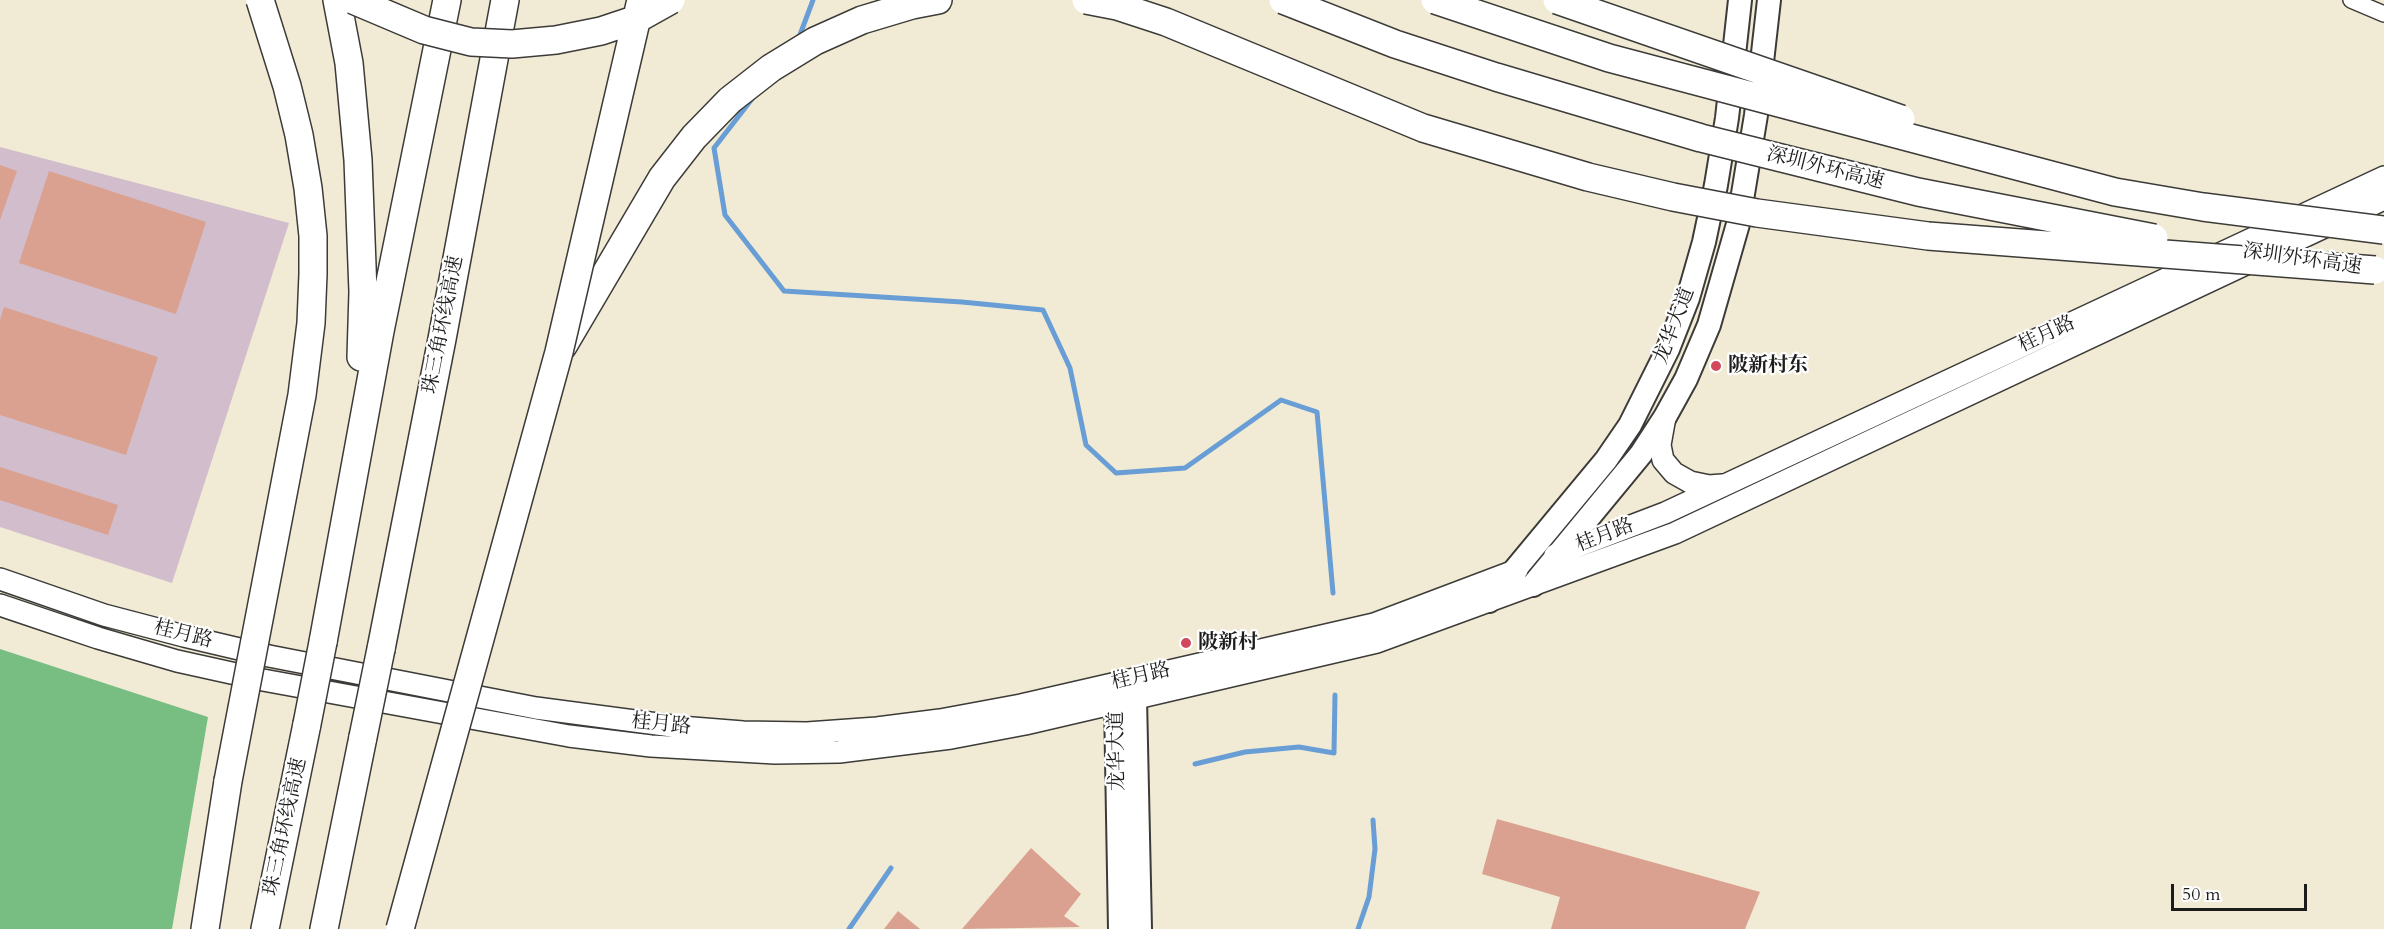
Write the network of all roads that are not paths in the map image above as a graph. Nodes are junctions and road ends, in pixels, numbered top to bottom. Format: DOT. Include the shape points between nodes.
graph roads {
  1 [pos="260,0"];
  2 [pos="337,0"];
  3 [pos="353,0"];
  4 [pos="447,0"];
  5 [pos="505,0"];
  6 [pos="641,0"];
  7 [pos="671,0"];
  8 [pos="938,0"];
  9 [pos="1086,0"];
  10 [pos="1264,0"];
  11 [pos="1283,0"];
  12 [pos="1435,0"];
  13 [pos="1557,0"];
  14 [pos="1740,0"];
  15 [pos="1769,0"];
  16 [pos="2351,0"];
  17 [pos="2384,14"];
  18 [pos="1395,44"];
  19 [pos="2384,177"];
  20 [pos="2115,192"];
  21 [pos="2384,199"];
  22 [pos="2384,230"];
  23 [pos="2379,270"];
  24 [pos="559,352"];
  25 [pos="1665,417"];
  26 [pos="1726,485"];
  27 [pos="351,494"];
  28 [pos="1558,554"];
  29 [pos="1514,571"];
  30 [pos="0,579"];
  31 [pos="1533,585"];
  32 [pos="1489,601"];
  33 [pos="0,605"];
  34 [pos="1125,694"];
  35 [pos="205,929"];
  36 [pos="265,929"];
  37 [pos="324,929"];
  38 [pos="400,929"];
  39 [pos="1120,929"];
  40 [pos="1140,929"];
  1 -- 35 [label="highway, bridge" via="299,135 311,216 311,323 302,395 228,781"];
  2 -- 27 [label="highway" via="350,73 361,210 362,353"];
  3 -- 7 [label="highway, bridge" via="424,30 471,42 512,44 601,30 637,19"];
  4 -- 27 [label="highway"];
  5 -- 37 [label="highway, 珠三角环线高速, bridge"];
  6 -- 24 [label="highway, bridge"];
  8 -- 24 [label="highway" via="862,20 815,41 730,100 662,178"];
  9 -- 23 [label="highway, bridge" via="1166,22 1423,128 1672,196 1928,236"];
  10 -- 18 [label="highway, bridge"];
  11 -- 18 [label="highway, 深圳外环高速, bridge"];
  12 -- 20 [label="highway, 深圳外环高速, bridge" via="1609,58"];
  13 -- 20 [label="highway, bridge"];
  14 -- 29 [label="main road, 龙华大道" via="1727,118 1704,242 1668,349 1629,425 1606,460"];
  15 -- 25 [label="main road, 龙华大道" via="1738,224 1709,325"];
  16 -- 17 [label="street"];
  18 -- 23 [label="highway, 深圳外环高速, bridge" via="1701,138 1918,192 2145,236"];
  19 -- 26 [label="main road, 桂月路"];
  20 -- 22 [label="highway, 深圳外环高速, bridge"];
  21 -- 31 [label="main road, 桂月路" via="1675,532"];
  24 -- 38 [label="highway, bridge"];
  25 -- 26 [label="main road" via="1660,445 1663,460 1674,473 1690,482"];
  25 -- 28 [label="main road, 龙华大道" via="1641,454"];
  26 -- 28 [label="main road, 桂月路"];
  27 -- 36 [label="highway, 珠三角环线高速, bridge"];
  28 -- 29 [label="main road, 桂月路"];
  28 -- 31 [label="main road, 龙华大道"];
  29 -- 32 [label="main road, 龙华大道"];
  29 -- 34 [label="main road, 桂月路" via="1374,624"];
  30 -- 34 [label="main road, 桂月路" via="104,615 268,656 536,708 680,728 797,733 877,728"];
  31 -- 32 [label="main road, 桂月路"];
  32 -- 34 [label="main road, 桂月路" via="1377,642"];
  33 -- 34 [label="main road, 桂月路" via="165,658 263,680 569,736 651,746 775,753 883,748 951,738"];
  34 -- 39 [label="main road, 龙华大道"];
  34 -- 40 [label="main road, 龙华大道"];
}
